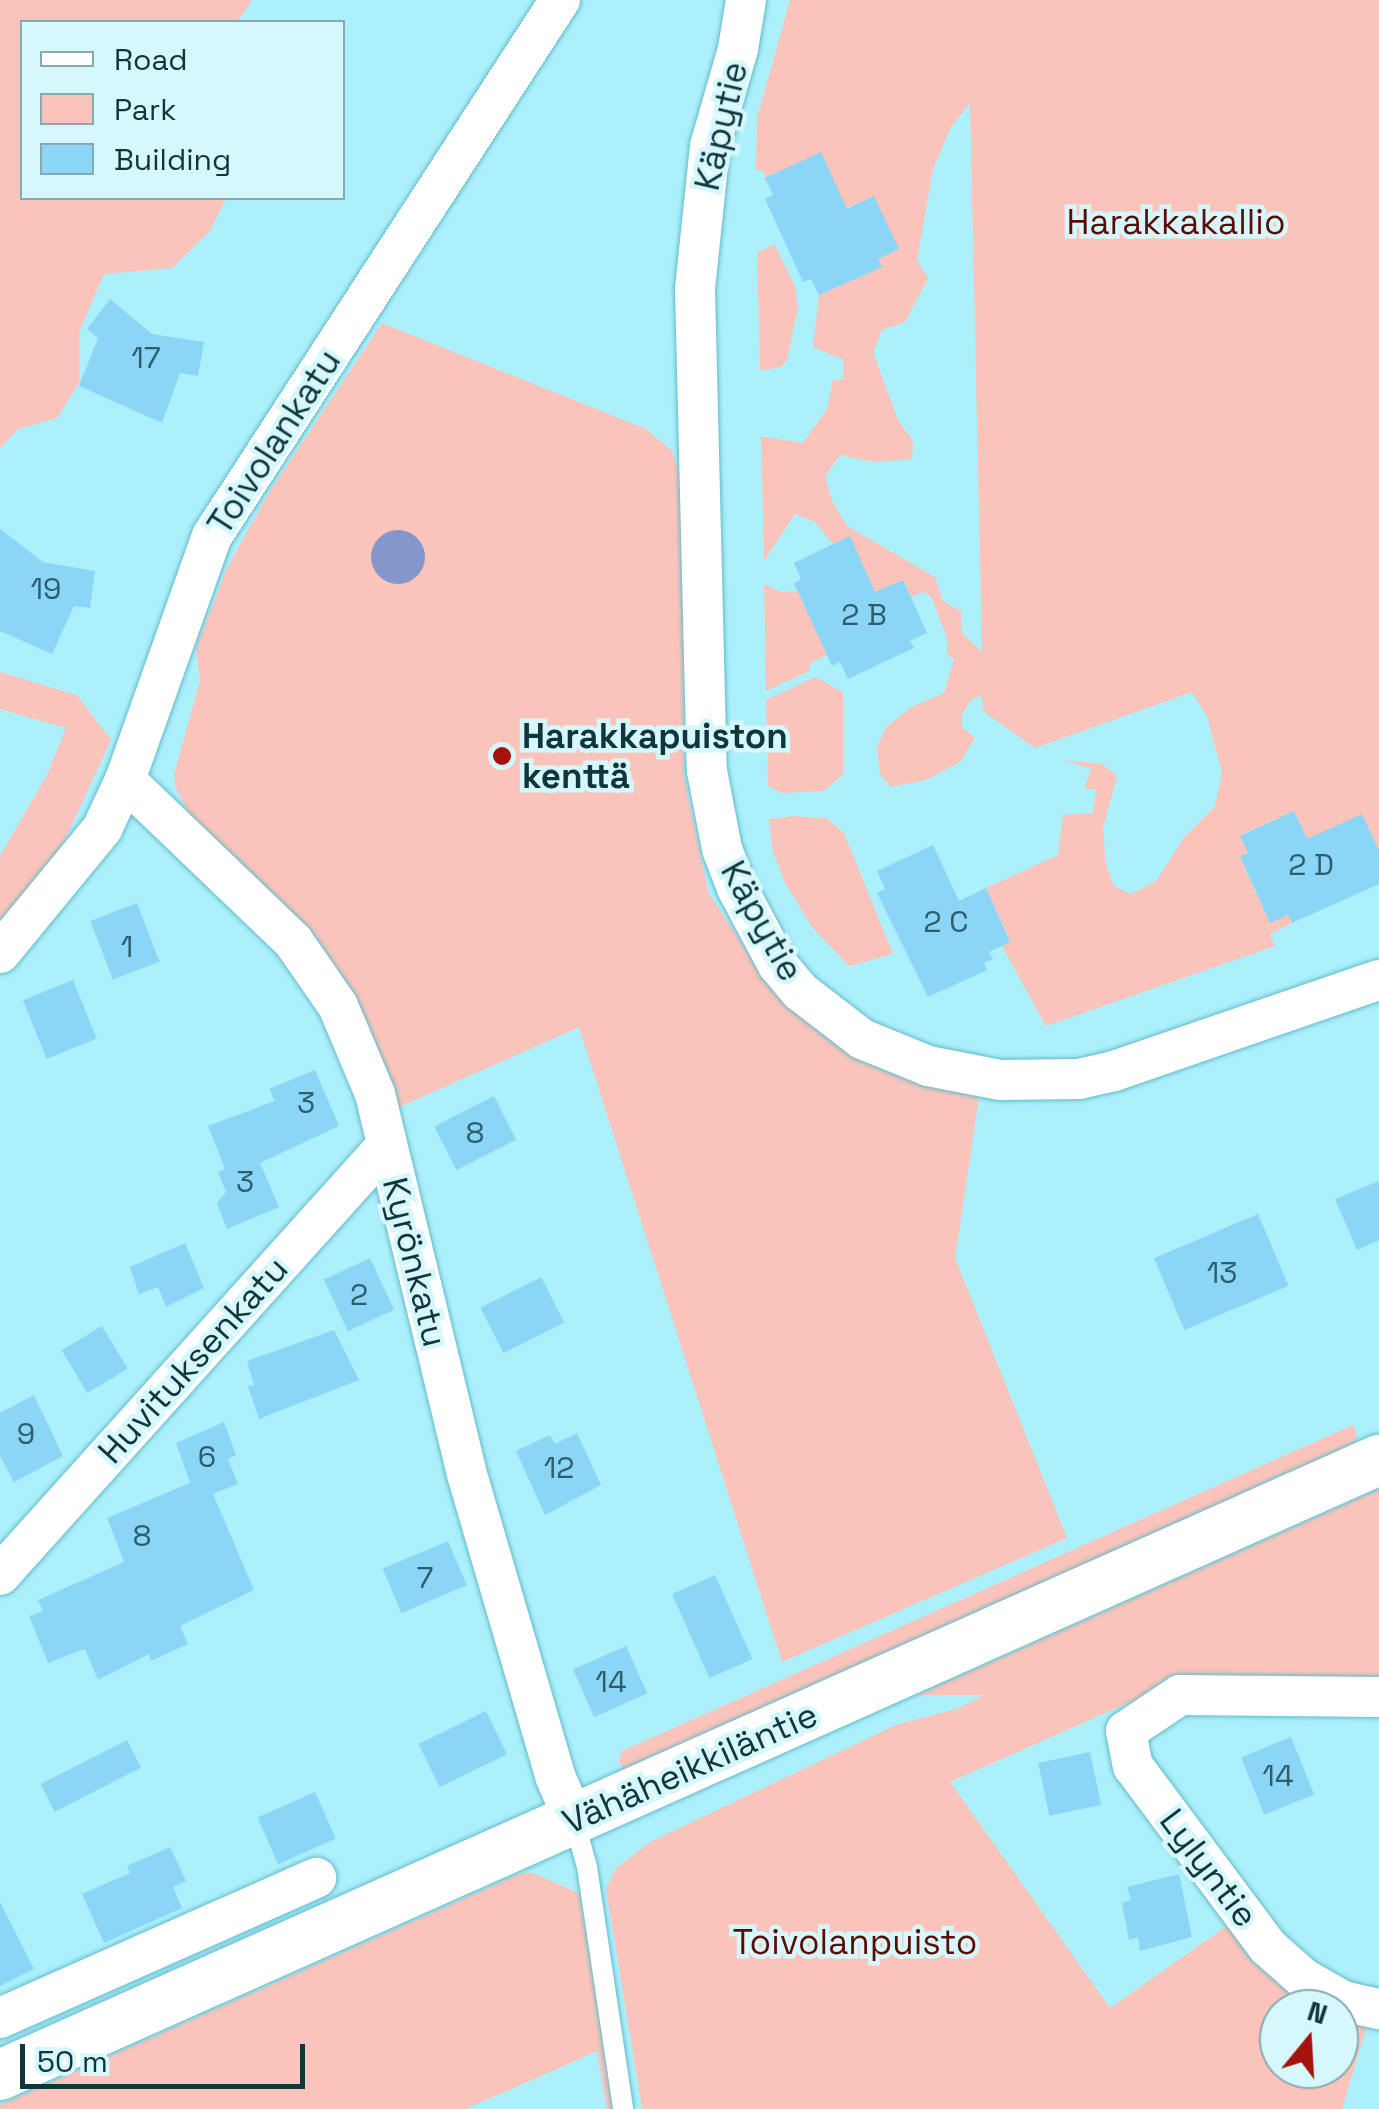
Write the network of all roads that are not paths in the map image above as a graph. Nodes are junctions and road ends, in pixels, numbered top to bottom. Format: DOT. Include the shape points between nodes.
graph roads {
  1 [pos="560,0"];
  2 [pos="746,0"];
  3 [pos="125,780"];
  4 [pos="0,953"];
  5 [pos="1379,980"];
  6 [pos="386,1146"];
  7 [pos="1379,1460"];
  8 [pos="0,1575"];
  9 [pos="1379,1697"];
  10 [pos="574,1820"];
  11 [pos="316,1878"];
  12 [pos="1379,2010"];
  13 [pos="0,2018"];
  14 [pos="0,2075"];
  15 [pos="623,2109"];
  1 -- 3 [label="street, Toivolankatu" via="212,536"];
  2 -- 5 [label="street, Käpytie" via="710,146 695,289 706,771 722,849 778,965 801,992 862,1039 928,1066 1000,1080 1114,1071"];
  3 -- 4 [label="street, Toivolankatu" via="102,829"];
  3 -- 6 [label="street, Kyrönkatu" via="293,941 338,1006 375,1094"];
  6 -- 8 [label="street, Huvituksenkatu"];
  6 -- 10 [label="street, Kyrönkatu" via="466,1472 555,1776"];
  7 -- 10 [label="street, Vähäheikkiläntie"];
  9 -- 12 [label="street, Lylyntie" via="1180,1694 1126,1732 1133,1766 1268,1947 1330,1994"];
  10 -- 14 [label="street, Vähäheikkiläntie"];
  10 -- 15 [label="lane"];
  11 -- 13 [label="street"];
}
